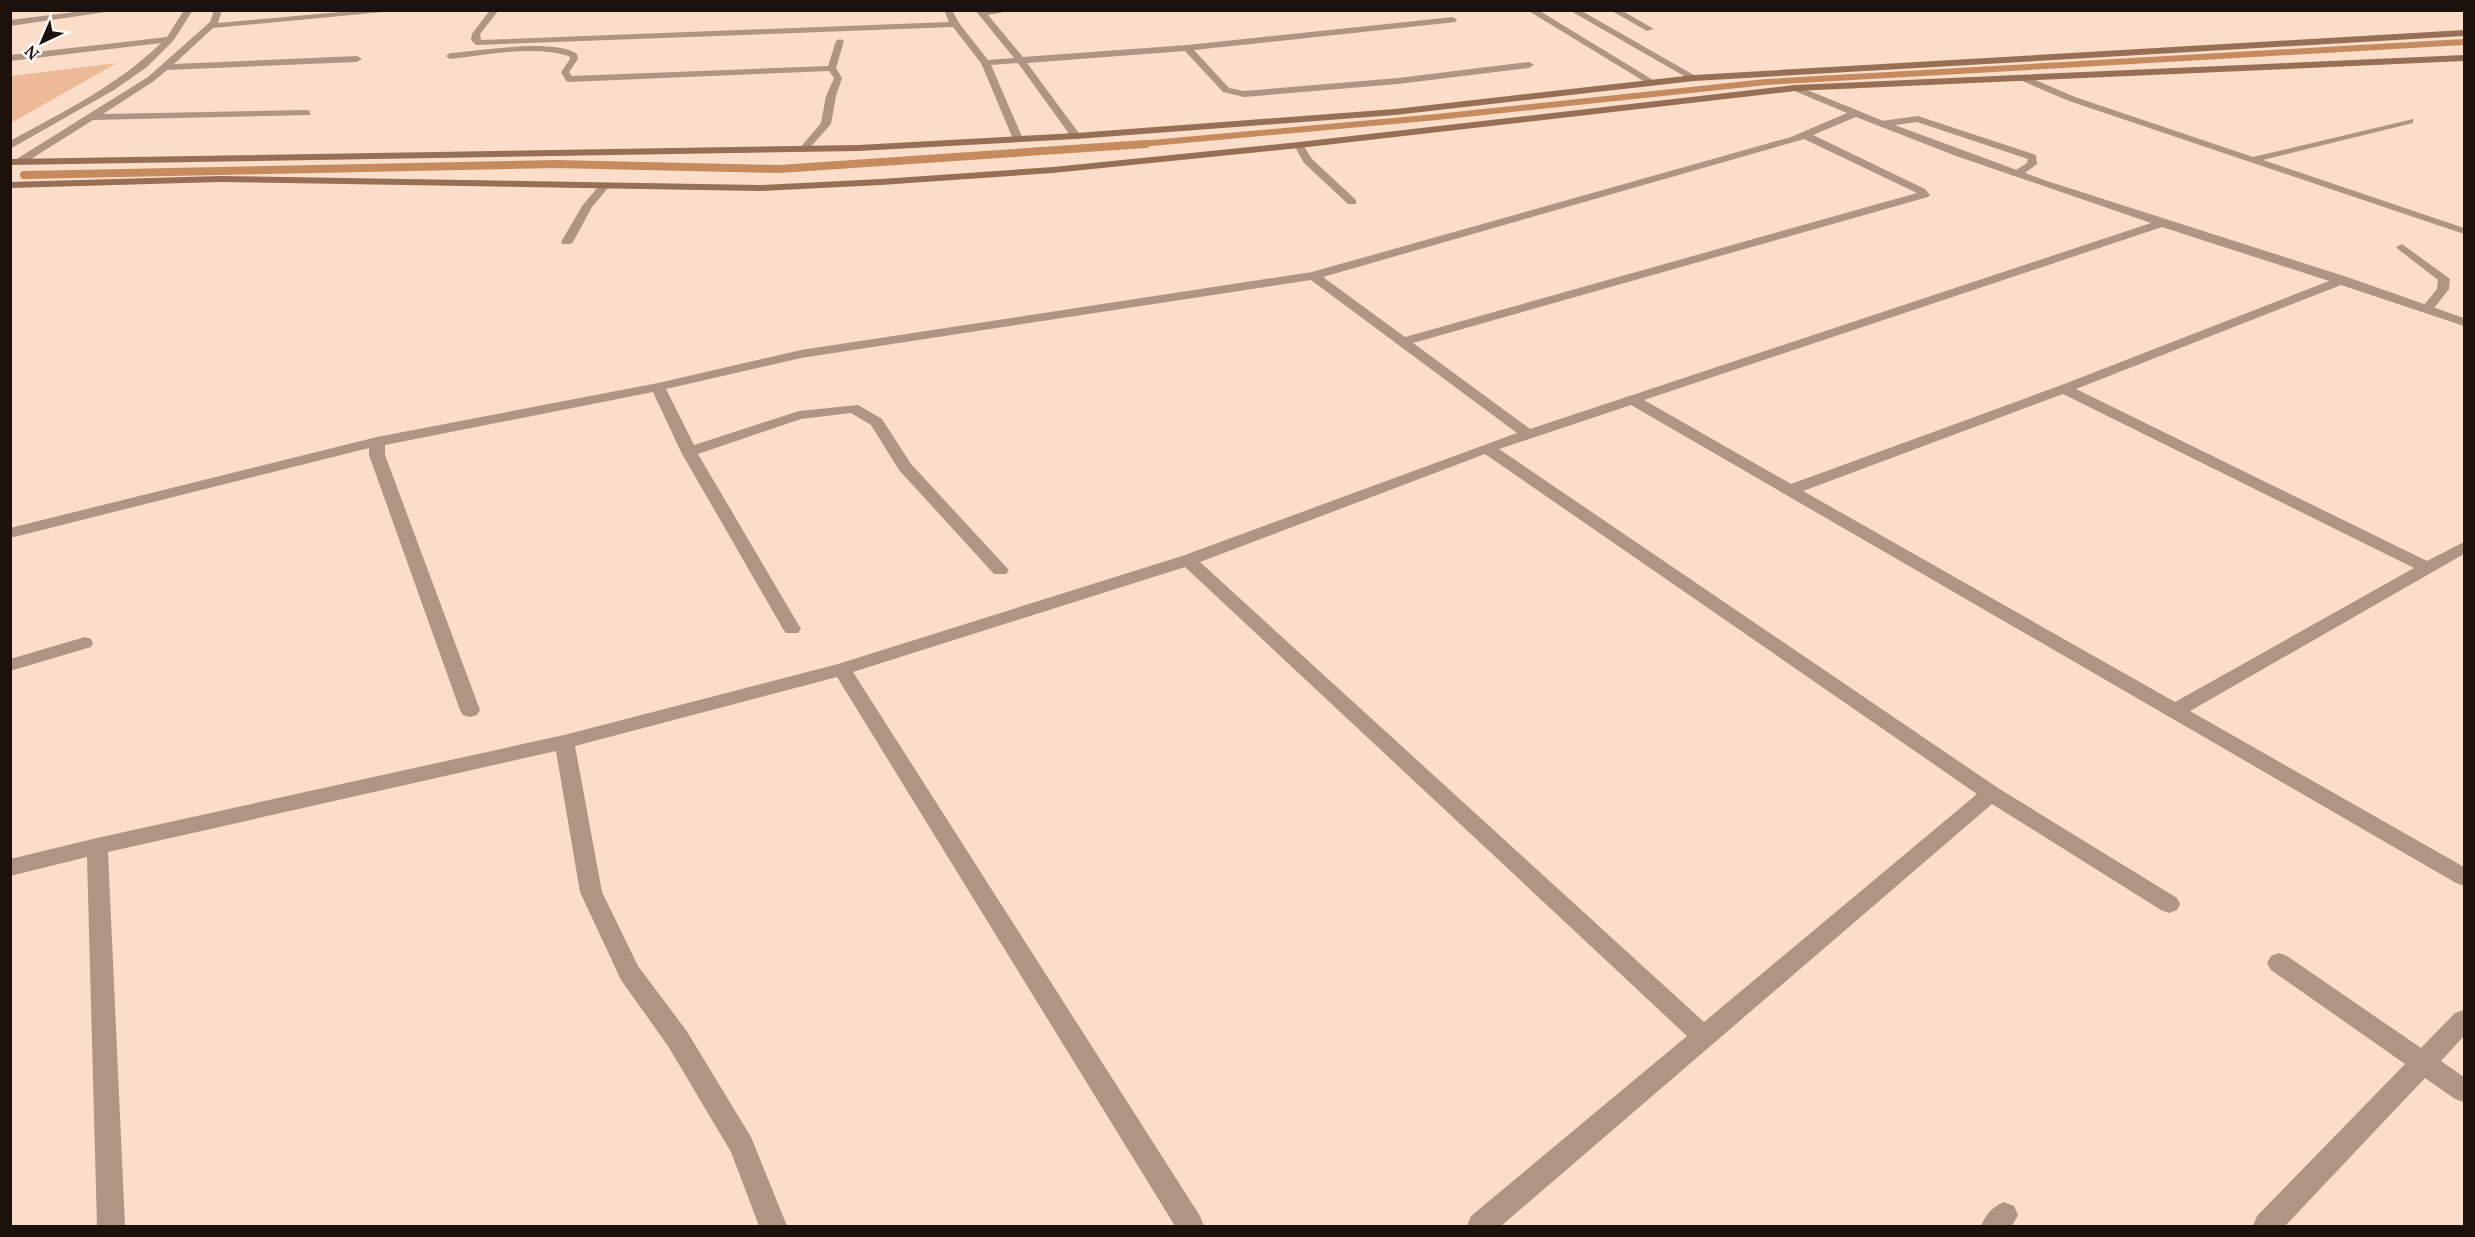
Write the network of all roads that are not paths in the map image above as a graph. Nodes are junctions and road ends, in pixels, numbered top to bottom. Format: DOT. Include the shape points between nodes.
graph roads {
  1 [pos="116,10"];
  2 [pos="189,10"];
  3 [pos="218,10"];
  4 [pos="400,10"];
  5 [pos="495,10"];
  6 [pos="948,10"];
  7 [pos="1011,10"];
  8 [pos="1531,10"];
  9 [pos="1573,10"];
  10 [pos="1614,10"];
  11 [pos="980,12"];
  12 [pos="1453,20"];
  13 [pos="10,23"];
  14 [pos="955,24"];
  15 [pos="209,26"];
  16 [pos="1650,29"];
  17 [pos="2464,33"];
  18 [pos="170,39"];
  19 [pos="840,41"];
  20 [pos="1186,48"];
  21 [pos="450,56"];
  22 [pos="10,58"];
  23 [pos="357,58"];
  24 [pos="2464,58"];
  25 [pos="1020,60"];
  26 [pos="985,63"];
  27 [pos="1529,65"];
  28 [pos="163,67"];
  29 [pos="832,68"];
  30 [pos="1694,78"];
  31 [pos="2023,78"];
  32 [pos="1653,83"];
  33 [pos="1795,88"];
  34 [pos="306,113"];
  35 [pos="1854,114"];
  36 [pos="87,117"];
  37 [pos="2410,121"];
  38 [pos="1881,124"];
  39 [pos="1804,135"];
  40 [pos="1076,136"];
  41 [pos="1018,138"];
  42 [pos="1299,145"];
  43 [pos="10,146"];
  44 [pos="804,149"];
  45 [pos="2251,160"];
  46 [pos="15,162"];
  47 [pos="2017,174"];
  48 [pos="10,177"];
  49 [pos="79,182"];
  50 [pos="10,185"];
  51 [pos="603,188"];
  52 [pos="1352,202"];
  53 [pos="2163,223"];
  54 [pos="2464,231"];
  55 [pos="567,242"];
  56 [pos="2402,248"];
  57 [pos="1313,276"];
  58 [pos="2343,280"];
  59 [pos="2427,309"];
  60 [pos="2464,322"];
  61 [pos="1403,342"];
  62 [pos="658,387"];
  63 [pos="2064,389"];
  64 [pos="1633,400"];
  65 [pos="1528,434"];
  66 [pos="377,442"];
  67 [pos="1486,448"];
  68 [pos="689,452"];
  69 [pos="1790,490"];
  70 [pos="10,533"];
  71 [pos="2464,547"];
  72 [pos="1188,560"];
  73 [pos="2426,567"];
  74 [pos="1000,570"];
  75 [pos="792,629"];
  76 [pos="85,643"];
  77 [pos="10,665"];
  78 [pos="842,669"];
  79 [pos="470,710"];
  80 [pos="2175,711"];
  81 [pos="564,742"];
  82 [pos="1991,793"];
  83 [pos="97,846"];
  84 [pos="10,868"];
  85 [pos="2464,877"];
  86 [pos="2169,904"];
  87 [pos="2279,963"];
  88 [pos="2464,1020"];
  89 [pos="1703,1036"];
  90 [pos="2423,1063"];
  91 [pos="2464,1091"];
  92 [pos="111,1227"];
  93 [pos="773,1227"];
  94 [pos="1190,1227"];
  95 [pos="1481,1227"];
  96 [pos="2267,1227"];
  1 -- 13 [label="street"];
  2 -- 18 [label="street"];
  3 -- 15 [label="street"];
  4 -- 15 [label="street"];
  5 -- 14 [label="street" via="476,34 479,43"];
  6 -- 14 [label="street"];
  7 -- 11 [label="street"];
  8 -- 32 [label="street"];
  9 -- 30 [label="street"];
  10 -- 16 [label="lane"];
  11 -- 25 [label="street"];
  12 -- 20 [label="street"];
  14 -- 26 [label="street"];
  15 -- 28 [label="street"];
  17 -- 30 [label="street"];
  18 -- 22 [label="street"];
  18 -- 43 [label="street" via="144,65 111,88"];
  19 -- 29 [label="lane"];
  20 -- 25 [label="street"];
  20 -- 27 [label="street" via="1226,90 1244,94"];
  21 -- 29 [label="lane" via="567,51 574,59 565,72 569,79"];
  23 -- 28 [label="street"];
  24 -- 31 [label="street"];
  25 -- 26 [label="street"];
  25 -- 40 [label="street"];
  26 -- 41 [label="street"];
  28 -- 36 [label="street" via="151,79"];
  29 -- 44 [label="lane" via="838,78 826,124"];
  30 -- 32 [label="street"];
  31 -- 33 [label="street"];
  31 -- 45 [label="lane" via="2072,99"];
  32 -- 40 [label="street" via="1395,112"];
  33 -- 35 [label="street"];
  33 -- 42 [label="street"];
  34 -- 36 [label="street"];
  35 -- 38 [label="street"];
  35 -- 39 [label="street"];
  36 -- 46 [label="street"];
  37 -- 45 [label="lane"];
  38 -- 47 [label="street"];
  38 -- 47 [label="lane" via="1918,119 2033,157 2032,164"];
  39 -- 57 [label="street"];
  39 -- 61 [label="street" via="1924,195"];
  40 -- 41 [label="street"];
  41 -- 44 [label="street"];
  42 -- 51 [label="street" via="1053,170 881,182 760,188"];
  42 -- 52 [label="lane" via="1308,161"];
  44 -- 46 [label="street"];
  45 -- 54 [label="lane"];
  47 -- 53 [label="street"];
  48 -- 49 [label="street"];
  49 -- 50 [label="street"];
  49 -- 51 [label="street" via="220,179"];
  51 -- 55 [label="lane" via="587,206"];
  53 -- 58 [label="street"];
  53 -- 64 [label="street"];
  56 -- 59 [label="lane" via="2444,279 2443,289"];
  57 -- 61 [label="street"];
  57 -- 62 [label="street" via="801,354"];
  58 -- 59 [label="street"];
  58 -- 63 [label="street"];
  59 -- 60 [label="street"];
  61 -- 65 [label="street"];
  62 -- 66 [label="street"];
  62 -- 68 [label="street"];
  63 -- 69 [label="street"];
  63 -- 73 [label="street"];
  64 -- 65 [label="street"];
  64 -- 69 [label="street"];
  65 -- 67 [label="street"];
  66 -- 70 [label="street"];
  66 -- 79 [label="street" via="377,455"];
  67 -- 72 [label="street"];
  67 -- 82 [label="street"];
  68 -- 74 [label="street" via="799,415 853,408 877,422 904,467"];
  68 -- 75 [label="street"];
  69 -- 80 [label="street"];
  71 -- 73 [label="street"];
  72 -- 78 [label="street"];
  72 -- 89 [label="street"];
  73 -- 80 [label="street"];
  76 -- 77 [label="lane"];
  78 -- 81 [label="street"];
  78 -- 94 [label="street"];
  80 -- 85 [label="street"];
  81 -- 83 [label="street"];
  81 -- 93 [label="street" via="591,892 629,973 677,1038 742,1146"];
  82 -- 86 [label="street"];
  82 -- 89 [label="street"];
  83 -- 84 [label="street"];
  83 -- 92 [label="street"];
  87 -- 90 [label="street"];
  88 -- 90 [label="street"];
  89 -- 95 [label="street"];
  90 -- 91 [label="street"];
  90 -- 96 [label="street"];
}
